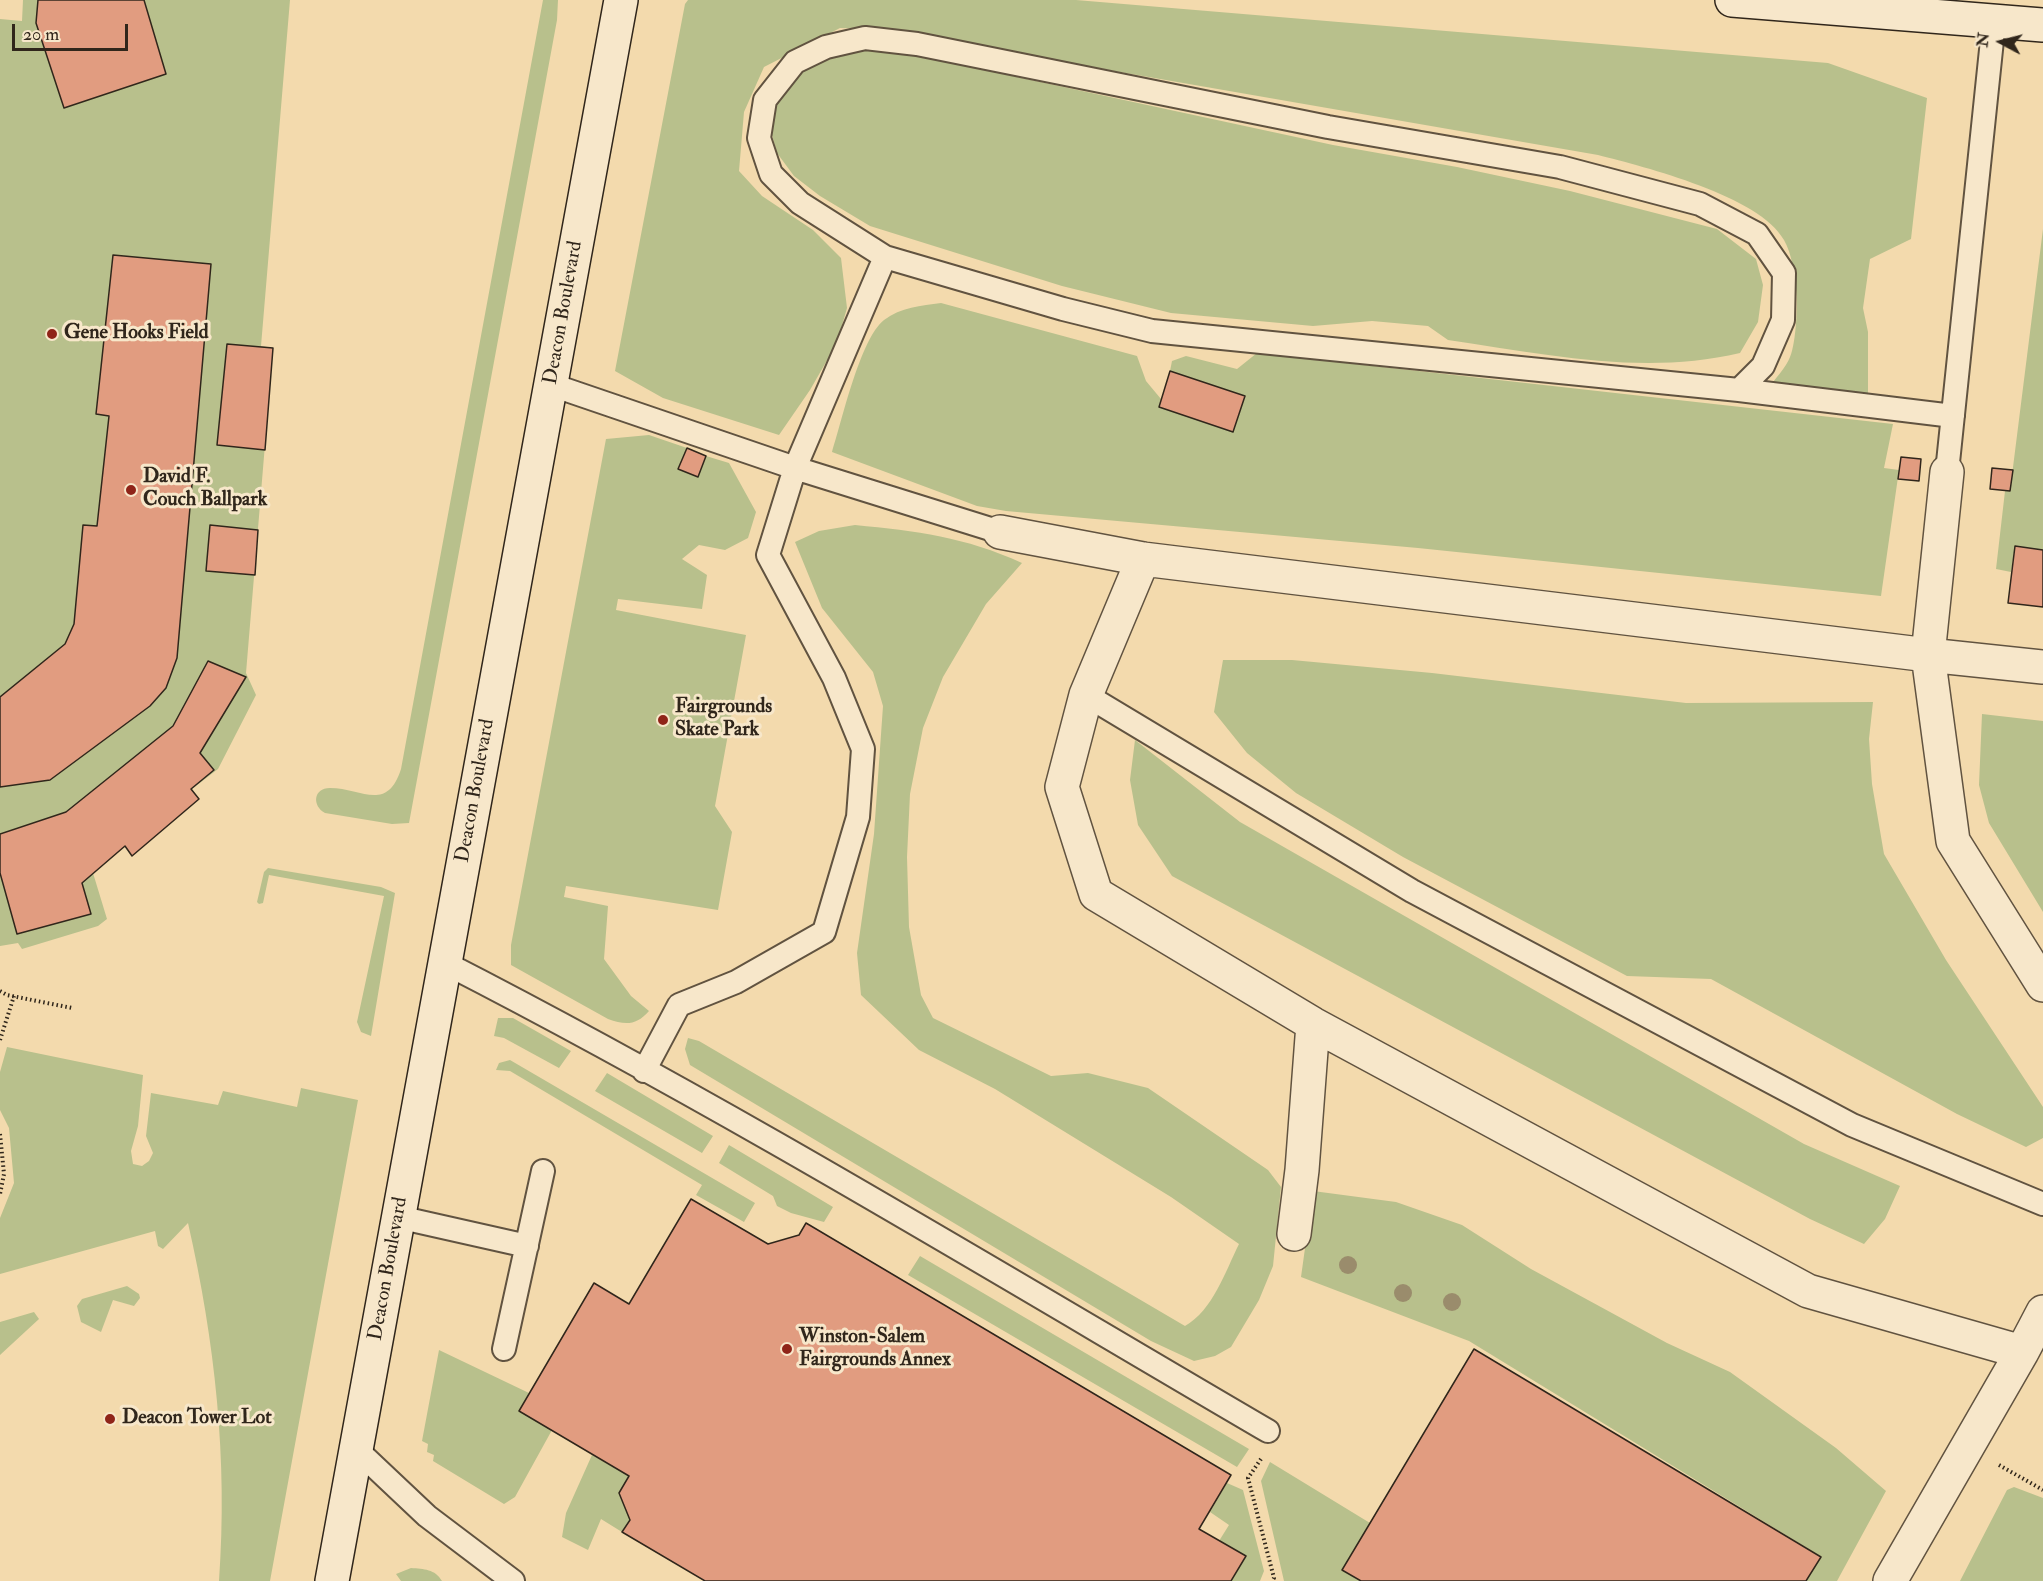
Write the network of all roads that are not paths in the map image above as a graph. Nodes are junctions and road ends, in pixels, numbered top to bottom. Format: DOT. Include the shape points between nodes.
graph roads {
  1 [pos="621,0"];
  2 [pos="1732,0"];
  3 [pos="1994,21"];
  4 [pos="2043,25"];
  5 [pos="885,256"];
  6 [pos="552,385"];
  7 [pos="1740,390"];
  8 [pos="1953,416"];
  9 [pos="795,468"];
  10 [pos="1947,471"];
  11 [pos="1000,532"];
  12 [pos="1143,559"];
  13 [pos="1928,655"];
  14 [pos="2043,667"];
  15 [pos="1086,695"];
  16 [pos="445,963"];
  17 [pos="2043,985"];
  18 [pos="1313,1024"];
  19 [pos="644,1071"];
  20 [pos="543,1171"];
  21 [pos="2043,1204"];
  22 [pos="398,1217"];
  23 [pos="1294,1234"];
  24 [pos="526,1246"];
  25 [pos="2043,1312"];
  26 [pos="504,1349"];
  27 [pos="2022,1352"];
  28 [pos="1268,1431"];
  29 [pos="356,1449"];
  30 [pos="332,1581"];
  31 [pos="513,1581"];
  32 [pos="1890,1581"];
  1 -- 6 [label="street, Deacon Boulevard"];
  2 -- 3 [label="street"];
  3 -- 4 [label="street"];
  3 -- 8 [label="lane"];
  5 -- 7 [label="lane" via="1051,306 1152,331"];
  5 -- 7 [label="lane" via="800,203 771,174 759,138 765,100 795,62 826,47 865,39 917,44 1328,127 1560,167 1700,204 1757,234 1784,273 1783,320 1762,366"];
  5 -- 9 [label="lane"];
  6 -- 9 [label="lane"];
  6 -- 16 [label="street, Deacon Boulevard"];
  7 -- 8 [label="lane"];
  8 -- 10 [label="lane"];
  9 -- 11 [label="lane"];
  9 -- 19 [label="lane" via="768,555 834,678 863,749 858,817 824,932 735,982 679,1005"];
  10 -- 13 [label="street"];
  11 -- 12 [label="street"];
  12 -- 13 [label="street"];
  12 -- 15 [label="street"];
  13 -- 14 [label="street"];
  13 -- 17 [label="street" via="1953,841"];
  15 -- 18 [label="street" via="1062,787 1096,894"];
  15 -- 21 [label="lane" via="1464,919 1852,1125"];
  16 -- 19 [label="lane"];
  16 -- 22 [label="street, Deacon Boulevard"];
  18 -- 23 [label="street"];
  18 -- 27 [label="street" via="1808,1291"];
  19 -- 28 [label="lane"];
  20 -- 24 [label="lane"];
  22 -- 24 [label="lane"];
  22 -- 29 [label="street, Deacon Boulevard"];
  24 -- 26 [label="lane"];
  25 -- 27 [label="street"];
  27 -- 32 [label="street"];
  29 -- 30 [label="street, Deacon Boulevard"];
  29 -- 31 [label="lane" via="427,1516"];
}
